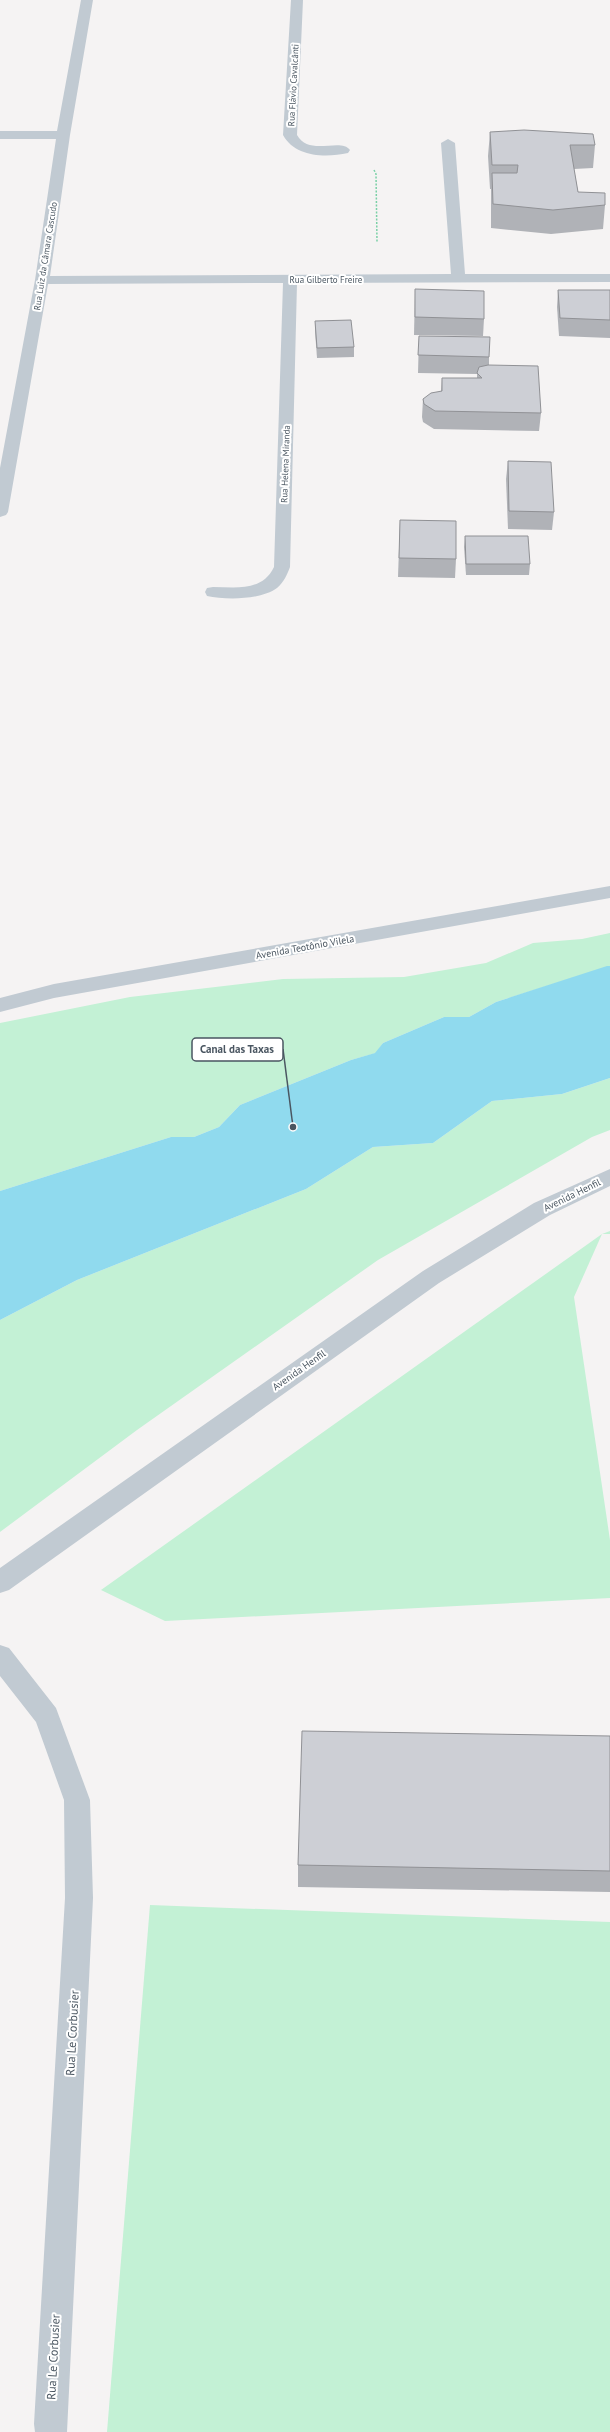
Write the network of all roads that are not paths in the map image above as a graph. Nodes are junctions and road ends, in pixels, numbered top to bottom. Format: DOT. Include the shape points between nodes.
graph roads {
  1 [pos="87,0"];
  2 [pos="297,0"];
  3 [pos="0,135"];
  4 [pos="63,135"];
  5 [pos="448,143"];
  6 [pos="343,150"];
  7 [pos="458,278"];
  8 [pos="610,278"];
  9 [pos="42,280"];
  10 [pos="290,280"];
  11 [pos="0,512"];
  12 [pos="213,592"];
  13 [pos="610,892"];
  14 [pos="0,1005"];
  15 [pos="610,1177"];
  16 [pos="0,1582"];
  17 [pos="0,1656"];
  18 [pos="51,2432"];
  1 -- 4 [label="street, Rua Luiz da Câmara Cascudo"];
  2 -- 6 [label="street, Rua Flávio Cavalcânti" via="290,135 301,148"];
  3 -- 4 [label="street"];
  4 -- 9 [label="street, Rua Luiz da Câmara Cascudo"];
  5 -- 7 [label="street"];
  7 -- 8 [label="street, Rua Gilberto Freire"];
  7 -- 10 [label="street, Rua Gilberto Freire"];
  9 -- 10 [label="street, Rua Gilberto Freire"];
  9 -- 11 [label="street, Rua Luiz da Câmara Cascudo"];
  10 -- 12 [label="street, Rua Helena Miranda" via="282,567 279,578 270,587 248,591"];
  13 -- 14 [label="street, Avenida Teotônio Vilela" via="54,991"];
  15 -- 16 [label="street, Avenida Henfil" via="542,1209 431,1277"];
  17 -- 18 [label="street, Rua Le Corbusier" via="47,1716 77,1800 79,1898"];
}
